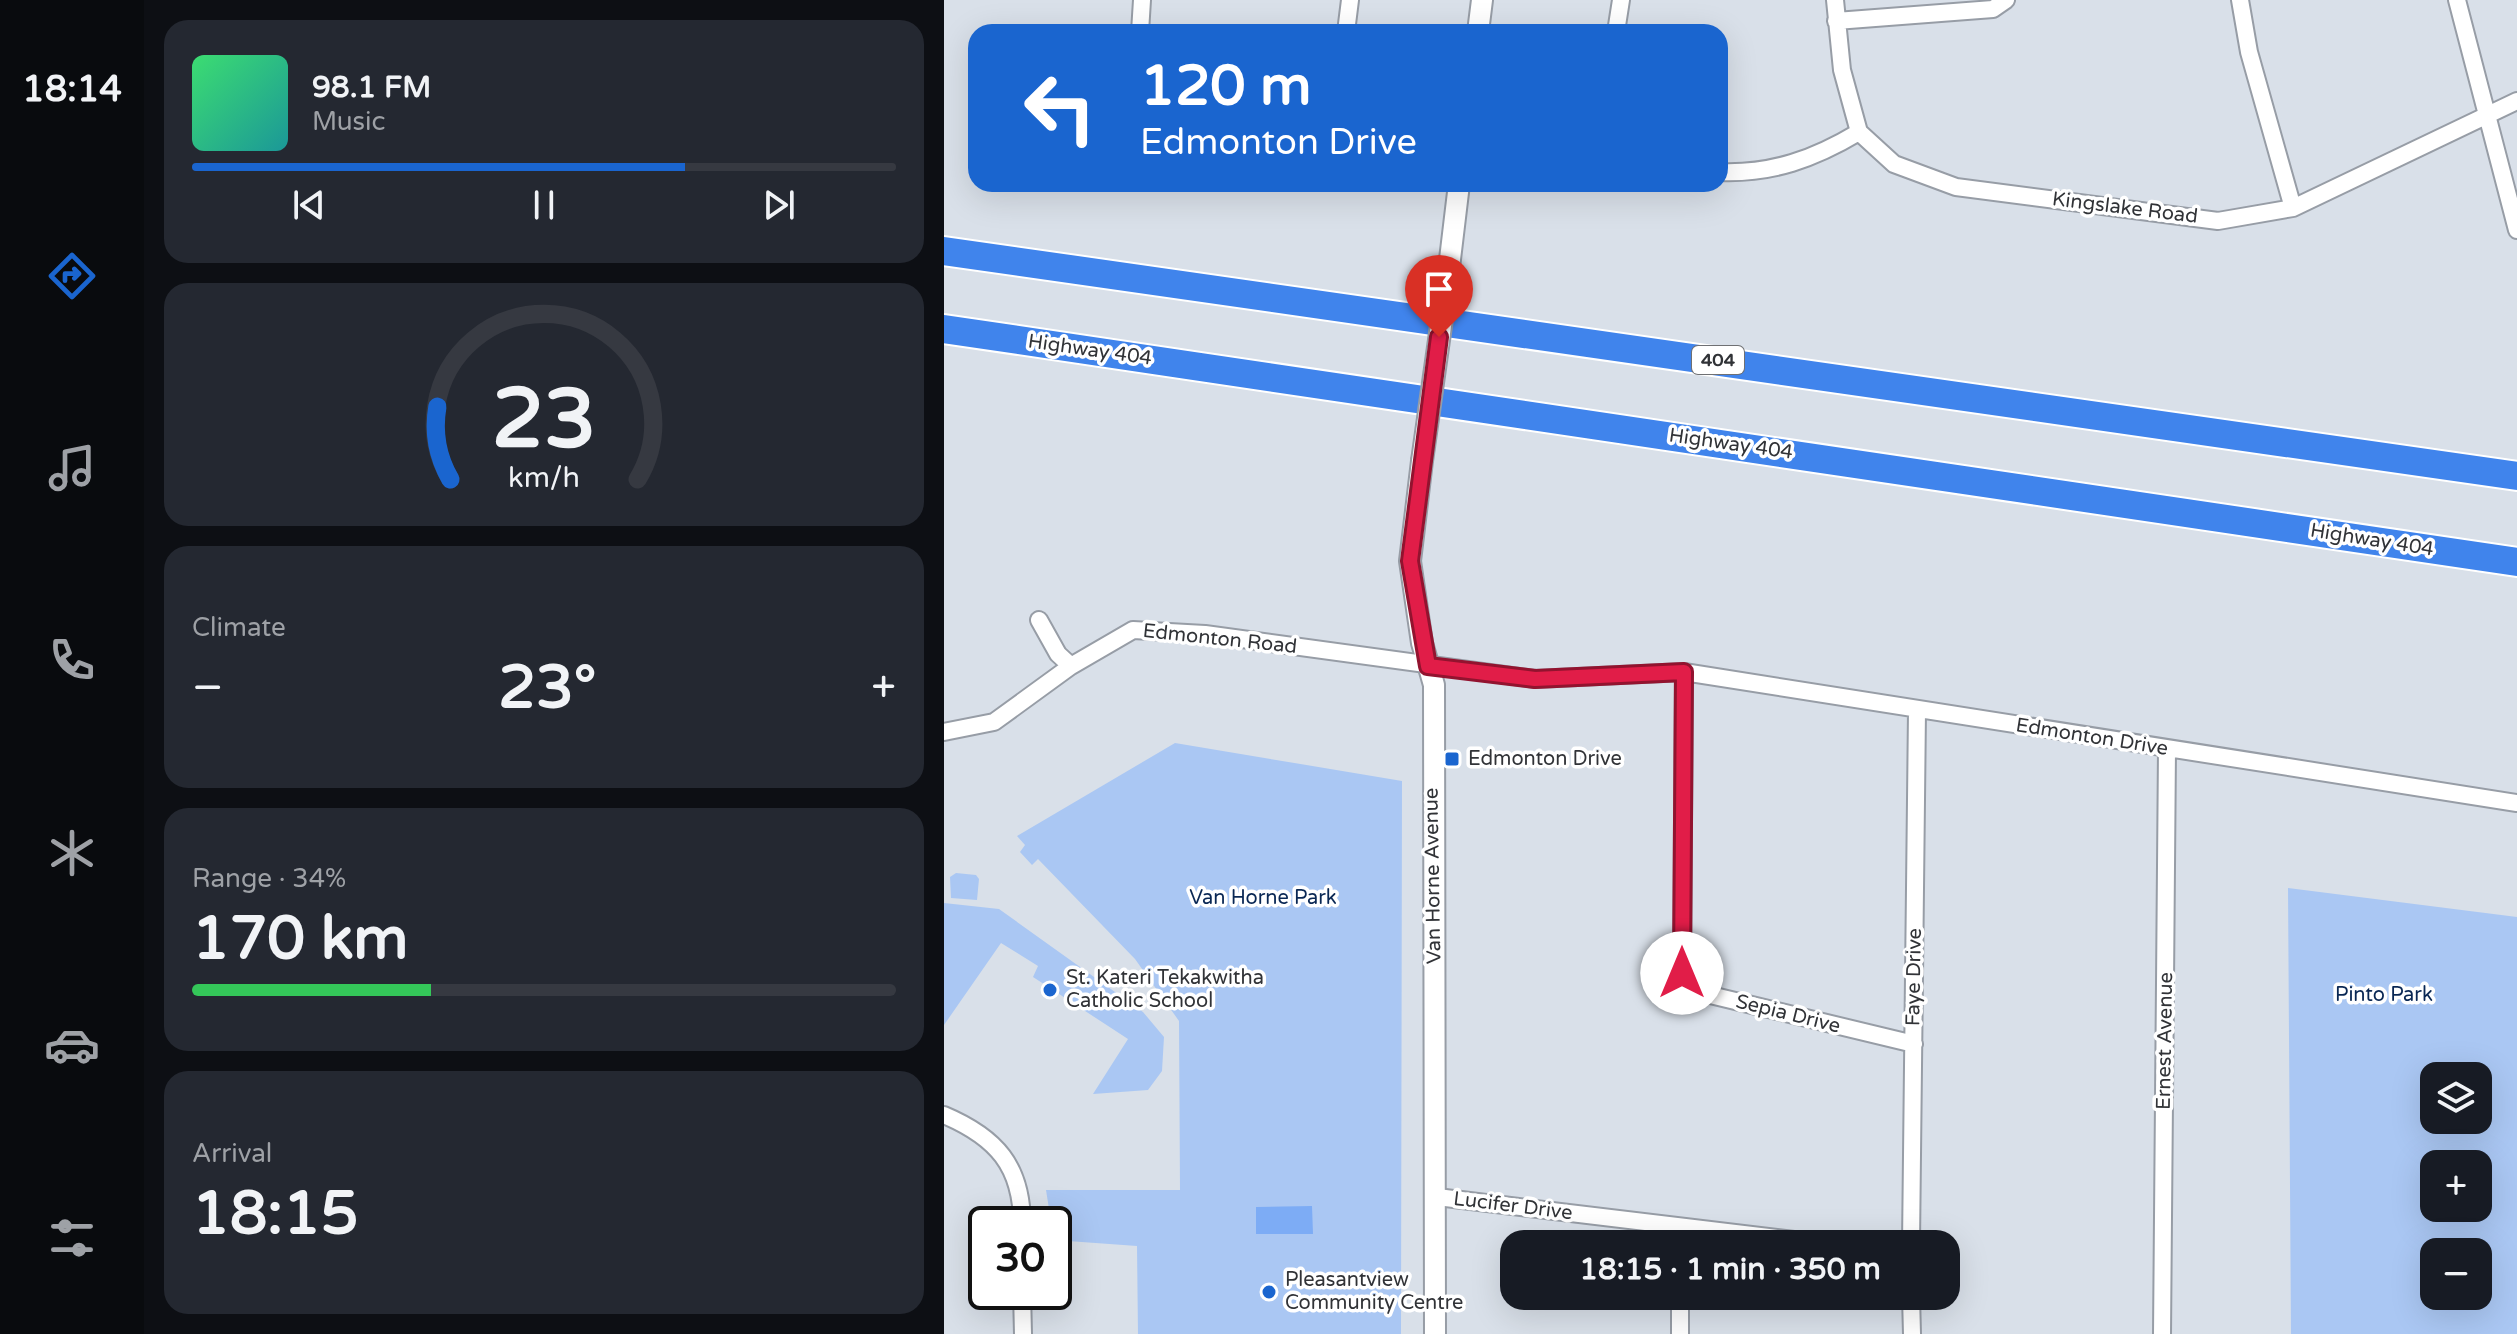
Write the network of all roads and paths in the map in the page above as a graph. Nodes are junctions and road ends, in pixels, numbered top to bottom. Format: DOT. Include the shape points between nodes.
graph roads {
  1 [pos="1142,0"];
  2 [pos="1350,0"];
  3 [pos="1482,0"];
  4 [pos="1621,0"];
  5 [pos="1835,0"];
  6 [pos="2006,0"];
  7 [pos="2240,0"];
  8 [pos="2457,0"];
  9 [pos="1836,21"];
  10 [pos="1140,24"];
  11 [pos="1347,24"];
  12 [pos="1479,24"];
  13 [pos="1617,24"];
  14 [pos="2517,101"];
  15 [pos="2485,116"];
  16 [pos="1859,132"];
  17 [pos="1728,172"];
  18 [pos="1458,192"];
  19 [pos="2293,208"];
  20 [pos="2517,230"];
  21 [pos="944,251"];
  22 [pos="944,329"];
  23 [pos="2509,472"];
  24 [pos="2517,562"];
  25 [pos="1039,620"];
  26 [pos="1071,666"];
  27 [pos="1428,666"];
  28 [pos="1684,672"];
  29 [pos="1917,711"];
  30 [pos="944,732"];
  31 [pos="2167,749"];
  32 [pos="2517,803"];
  33 [pos="1914,1044"];
  34 [pos="944,1115"];
  35 [pos="1437,1197"];
  36 [pos="1022,1206"];
  37 [pos="1647,1230"];
  38 [pos="1911,1230"];
  39 [pos="1022,1310"];
  40 [pos="1680,1310"];
  41 [pos="1911,1310"];
  42 [pos="1023,1334"];
  43 [pos="1435,1334"];
  44 [pos="1680,1334"];
  45 [pos="1912,1334"];
  46 [pos="2162,1334"];
  1 -- 10 [label="street"];
  2 -- 11 [label="street"];
  3 -- 12 [label="street"];
  4 -- 13 [label="street"];
  5 -- 9 [label="street"];
  6 -- 9 [label="street" via="1993,9"];
  7 -- 19 [label="street" via="2249,52"];
  8 -- 15 [label="street"];
  9 -- 16 [label="street" via="1842,70"];
  14 -- 15 [label="street, Kingslake Road"];
  15 -- 19 [label="street, Kingslake Road"];
  15 -- 20 [label="street"];
  16 -- 17 [label="street" via="1817,157 1754,173"];
  16 -- 19 [label="street, Kingslake Road" via="1894,164 1956,187 2218,221"];
  18 -- 27 [label="street, Van Horne Avenue, bridge" via="1410,561"];
  21 -- 23 [label="highway, 404"];
  22 -- 24 [label="highway, Highway 404"];
  25 -- 26 [label="street"];
  26 -- 27 [label="street, Edmonton Road" via="1133,630 1205,634"];
  26 -- 30 [label="street, Edmonton Road" via="994,722"];
  27 -- 28 [label="street, Edmonton Drive" via="1535,679"];
  27 -- 35 [label="street, Van Horne Avenue" via="1434,685"];
  28 -- 29 [label="street, Edmonton Drive"];
  28 -- 33 [label="street, Sepia Drive" via="1682,973 1702,993"];
  29 -- 31 [label="street, Edmonton Drive"];
  29 -- 33 [label="street, Faye Drive"];
  31 -- 32 [label="street, Edmonton Drive"];
  31 -- 46 [label="street, Ernest Avenue"];
  33 -- 38 [label="street, Faye Drive"];
  34 -- 36 [label="street" via="976,1129 999,1150 1016,1176"];
  35 -- 37 [label="street, Lucifer Drive"];
  35 -- 43 [label="street, Van Horne Avenue"];
  39 -- 42 [label="street"];
  40 -- 44 [label="street"];
  41 -- 45 [label="street"];
}
